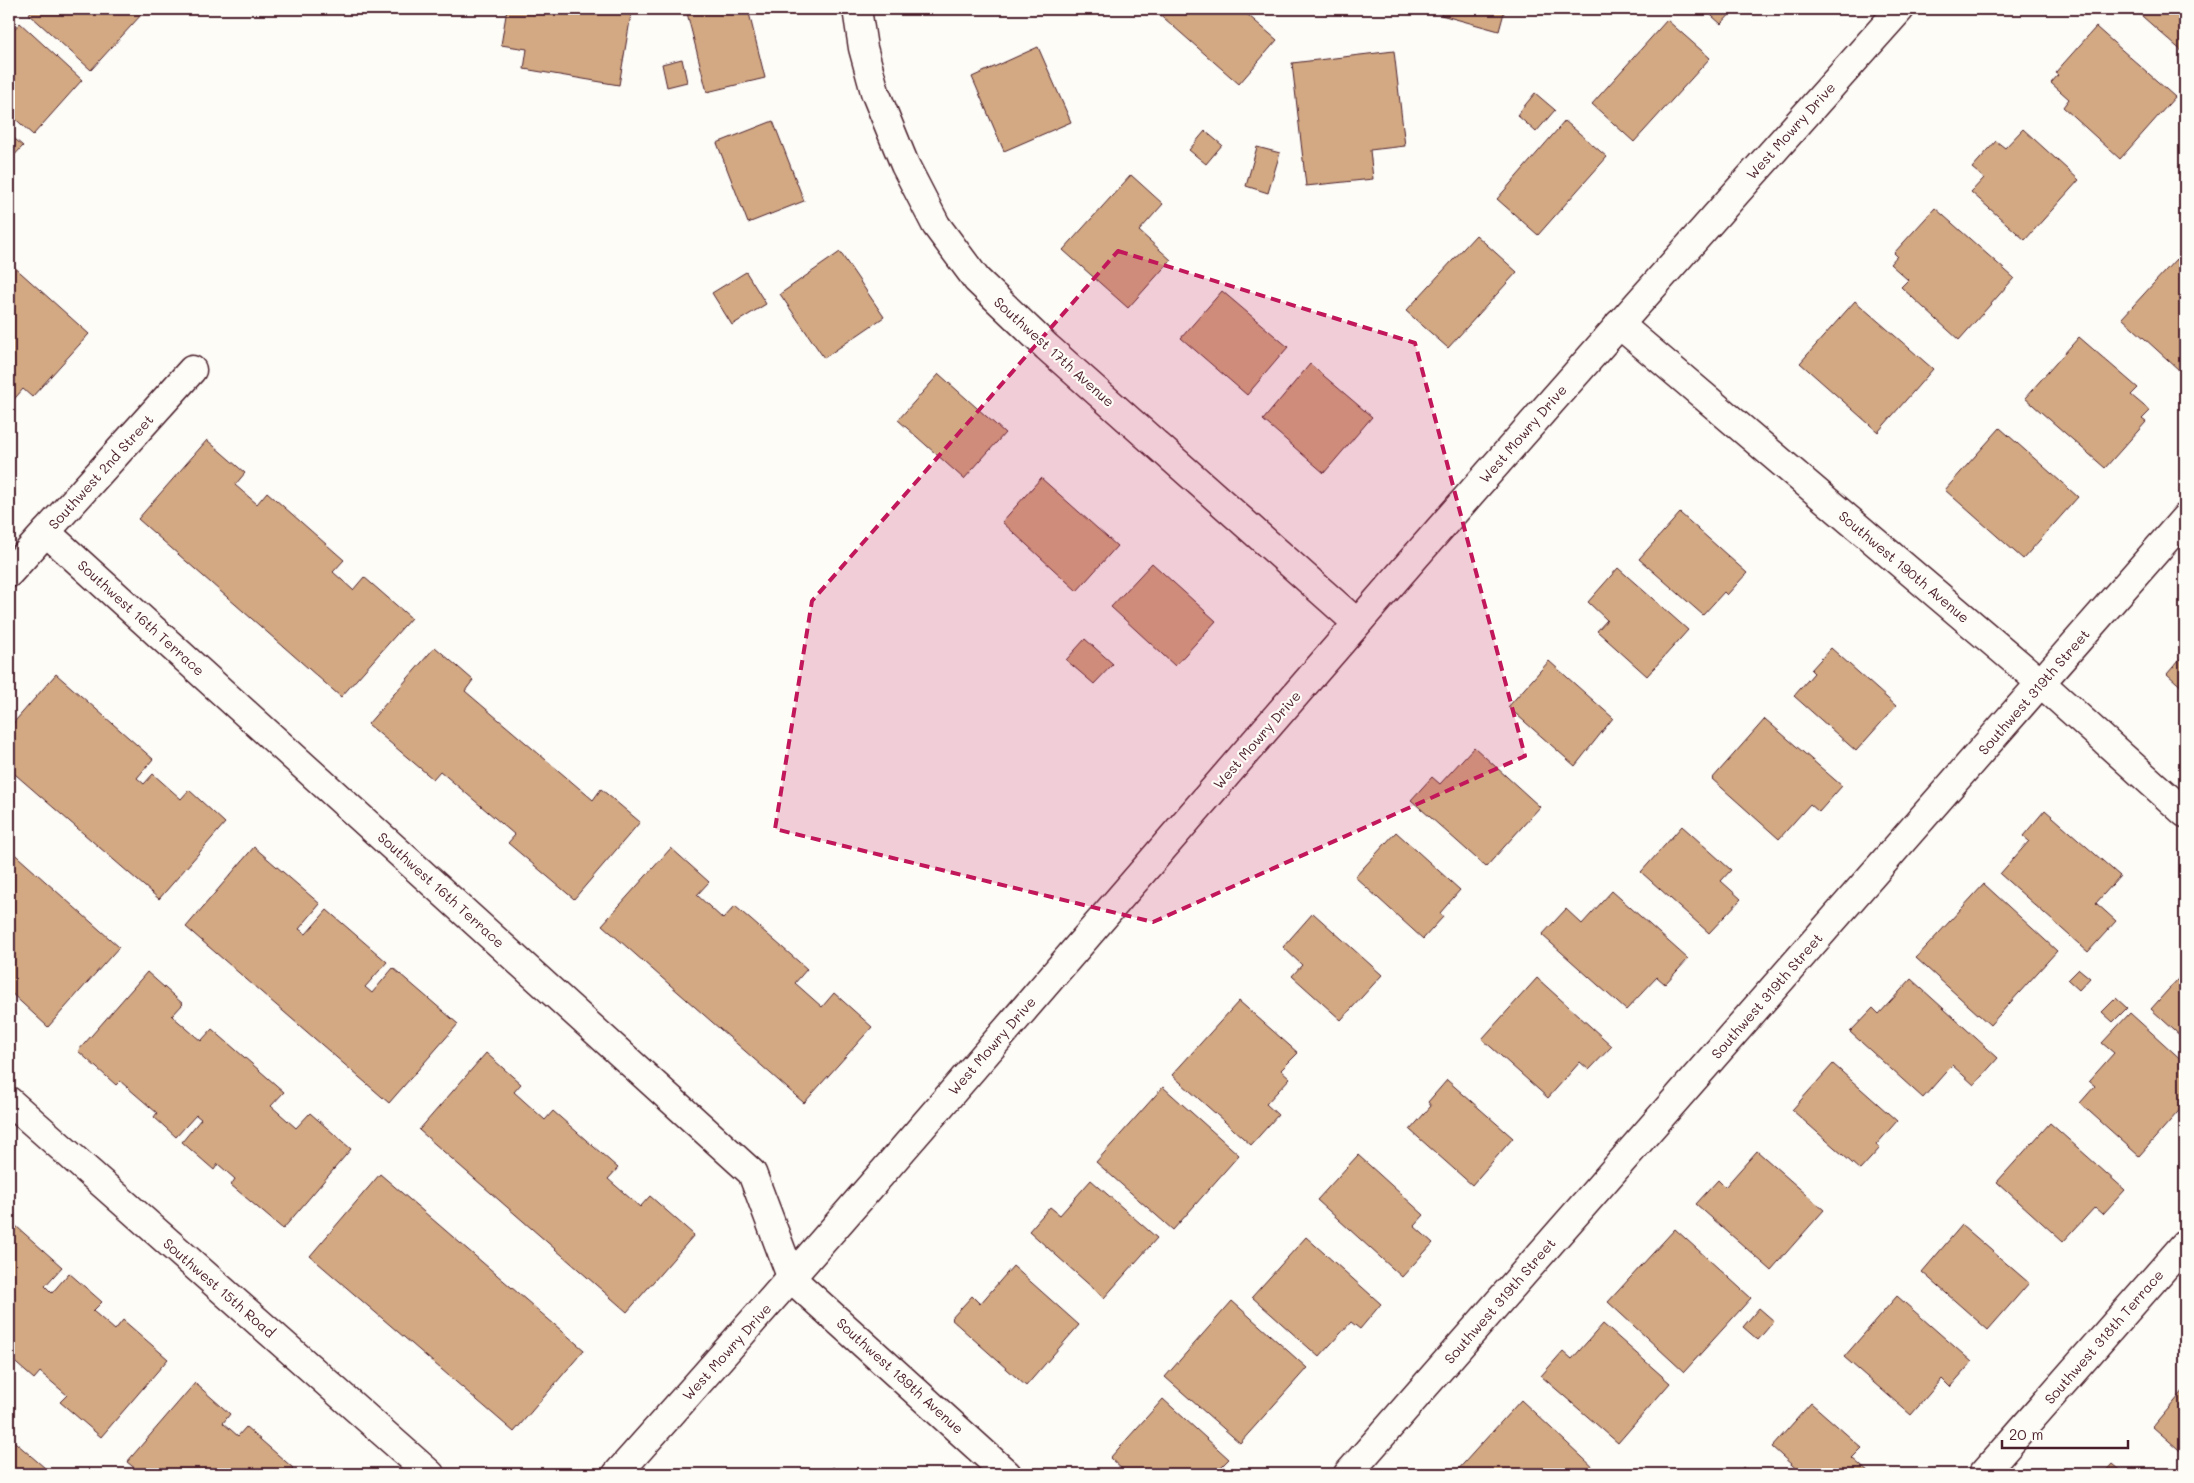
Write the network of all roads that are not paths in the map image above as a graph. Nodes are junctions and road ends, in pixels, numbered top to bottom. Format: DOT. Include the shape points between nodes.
graph roads {
  1 [pos="857,9"];
  2 [pos="1900,9"];
  3 [pos="1619,324"];
  4 [pos="192,370"];
  5 [pos="2185,518"];
  6 [pos="46,532"];
  7 [pos="9,573"];
  8 [pos="1357,623"];
  9 [pos="2041,683"];
  10 [pos="2185,814"];
  11 [pos="9,1101"];
  12 [pos="2185,1244"];
  13 [pos="792,1278"];
  14 [pos="430,1474"];
  15 [pos="618,1474"];
  16 [pos="1007,1474"];
  17 [pos="1348,1474"];
  18 [pos="1983,1474"];
  1 -- 8 [label="street, Southwest 17th Avenue" via="862,48 875,92 905,165 936,225 976,280 1047,348"];
  2 -- 3 [label="street, West Mowry Drive"];
  3 -- 8 [label="street, West Mowry Drive"];
  3 -- 9 [label="street, Southwest 190th Avenue"];
  4 -- 6 [label="street, Southwest 2nd Street"];
  5 -- 9 [label="street, Southwest 319th Street"];
  6 -- 7 [label="street, Southwest 2nd Street"];
  6 -- 13 [label="street, Southwest 16th Terrace" via="752,1173"];
  8 -- 13 [label="street, West Mowry Drive"];
  9 -- 10 [label="street, Southwest 190th Avenue"];
  9 -- 17 [label="street, Southwest 319th Street"];
  11 -- 14 [label="street, Southwest 15th Road"];
  12 -- 18 [label="street, Southwest 318th Terrace"];
  13 -- 15 [label="street, West Mowry Drive"];
  13 -- 16 [label="street, Southwest 189th Avenue"];
}
